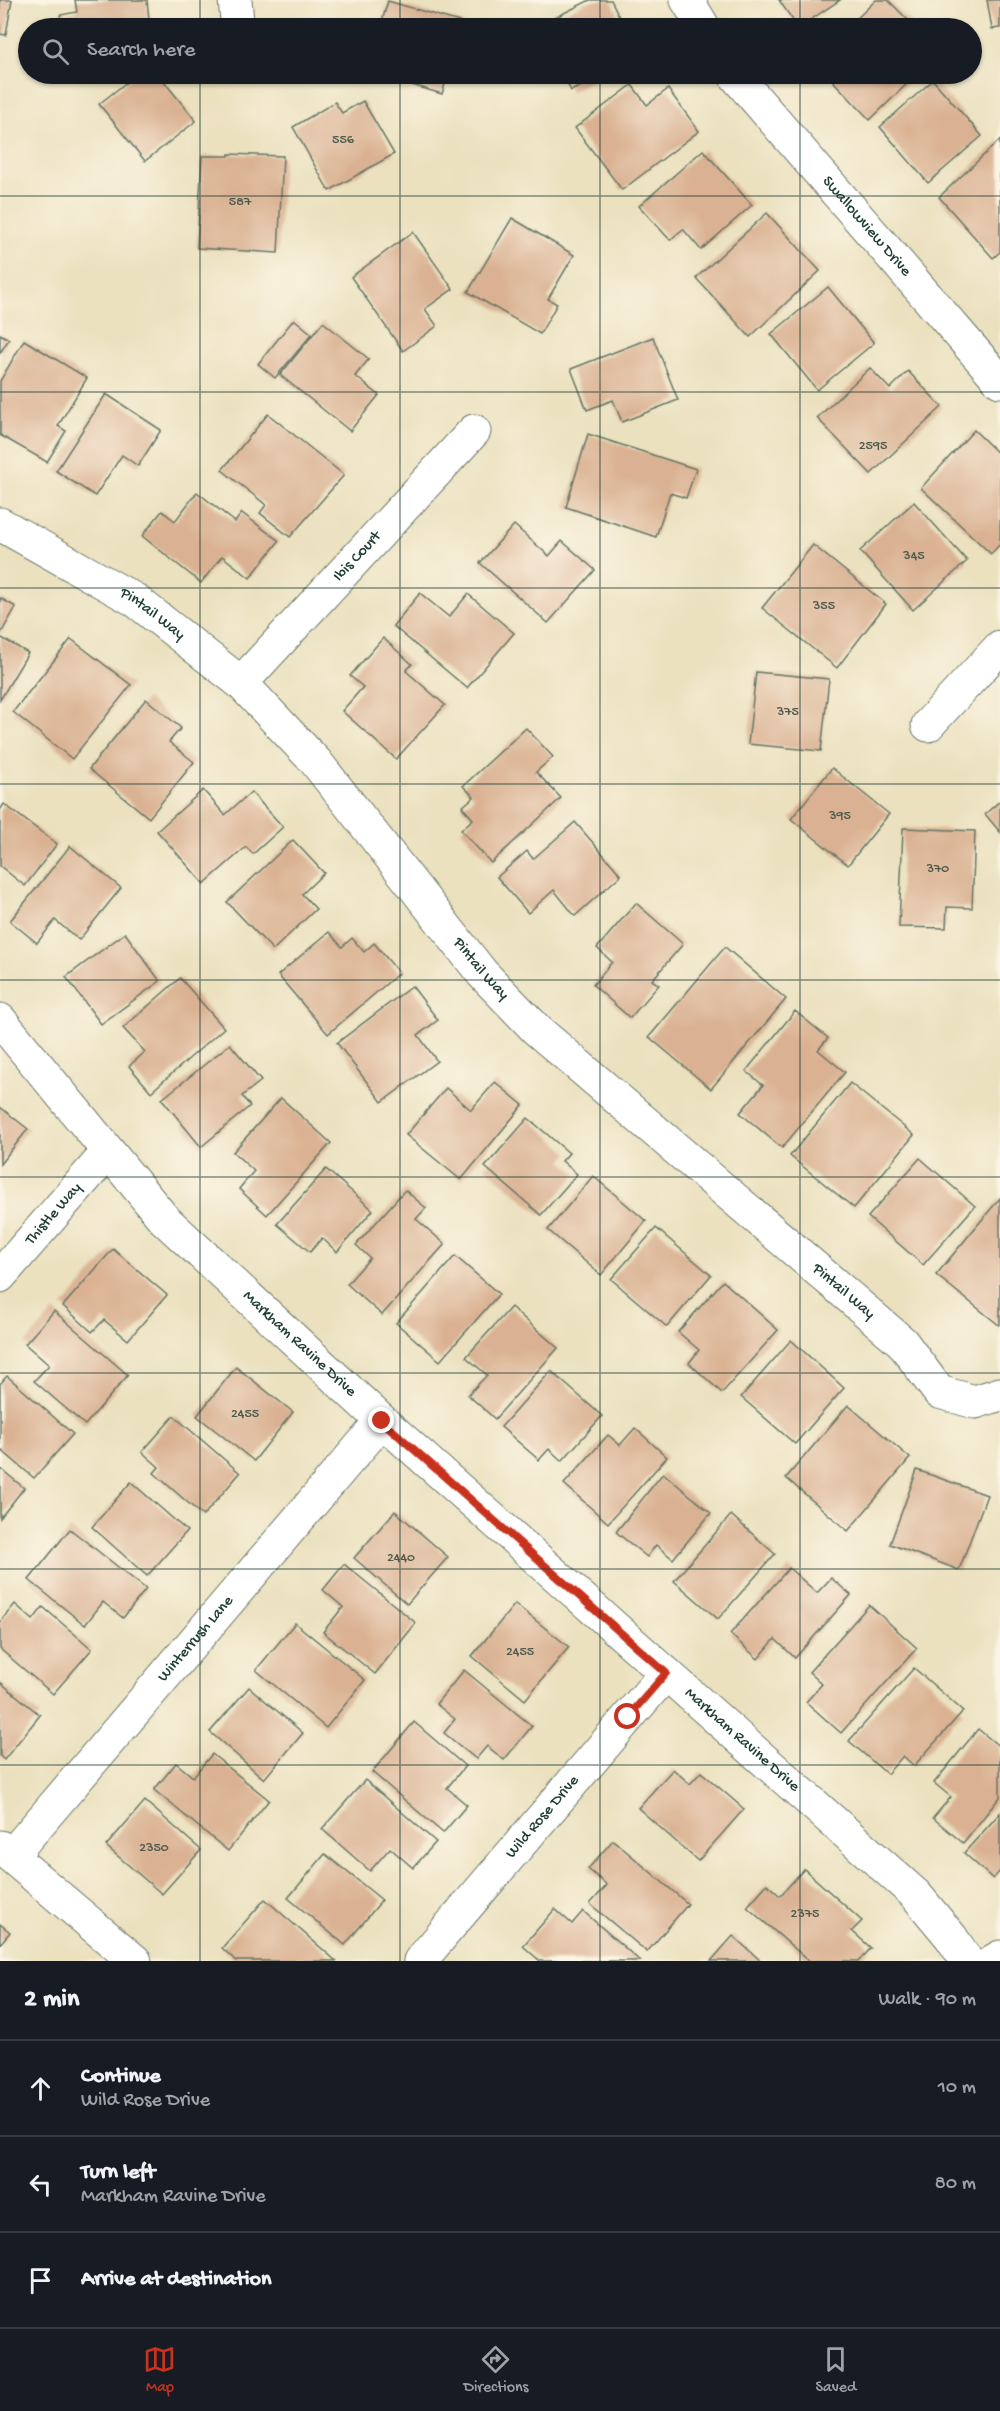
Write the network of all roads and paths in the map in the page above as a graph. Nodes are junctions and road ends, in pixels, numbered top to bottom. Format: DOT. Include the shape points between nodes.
graph roads {
  1 [pos="687,0"];
  2 [pos="698,18"];
  3 [pos="743,84"];
  4 [pos="1000,381"];
  5 [pos="474,430"];
  6 [pos="0,524"];
  7 [pos="1000,647"];
  8 [pos="241,683"];
  9 [pos="928,725"];
  10 [pos="0,1020"];
  11 [pos="108,1152"];
  12 [pos="0,1276"];
  13 [pos="987,1398"];
  14 [pos="382,1421"];
  15 [pos="666,1673"];
  16 [pos="5,1852"];
  17 [pos="1000,1957"];
  18 [pos="135,1961"];
  19 [pos="420,1961"];
  20 [pos="967,1961"];
  21 [pos="993,1961"];
  1 -- 2 [label="street"];
  3 -- 4 [label="street, Swallowview Drive"];
  5 -- 8 [label="street, Ibis Court"];
  6 -- 8 [label="street, Pintail Way" via="135,600"];
  7 -- 9 [label="street"];
  8 -- 13 [label="street, Pintail Way" via="316,762 482,973 537,1030 902,1342 939,1392"];
  10 -- 11 [label="street, Markham Ravine Drive"];
  11 -- 12 [label="street, Thistle Way"];
  11 -- 14 [label="street, Markham Ravine Drive" via="164,1219"];
  14 -- 15 [label="street, Markham Ravine Drive"];
  14 -- 16 [label="street, Winterrush Lane"];
  15 -- 19 [label="street, Wild Rose Drive"];
  15 -- 20 [label="street, Markham Ravine Drive" via="916,1895"];
  16 -- 18 [label="street"];
  17 -- 21 [label="street"];
}
